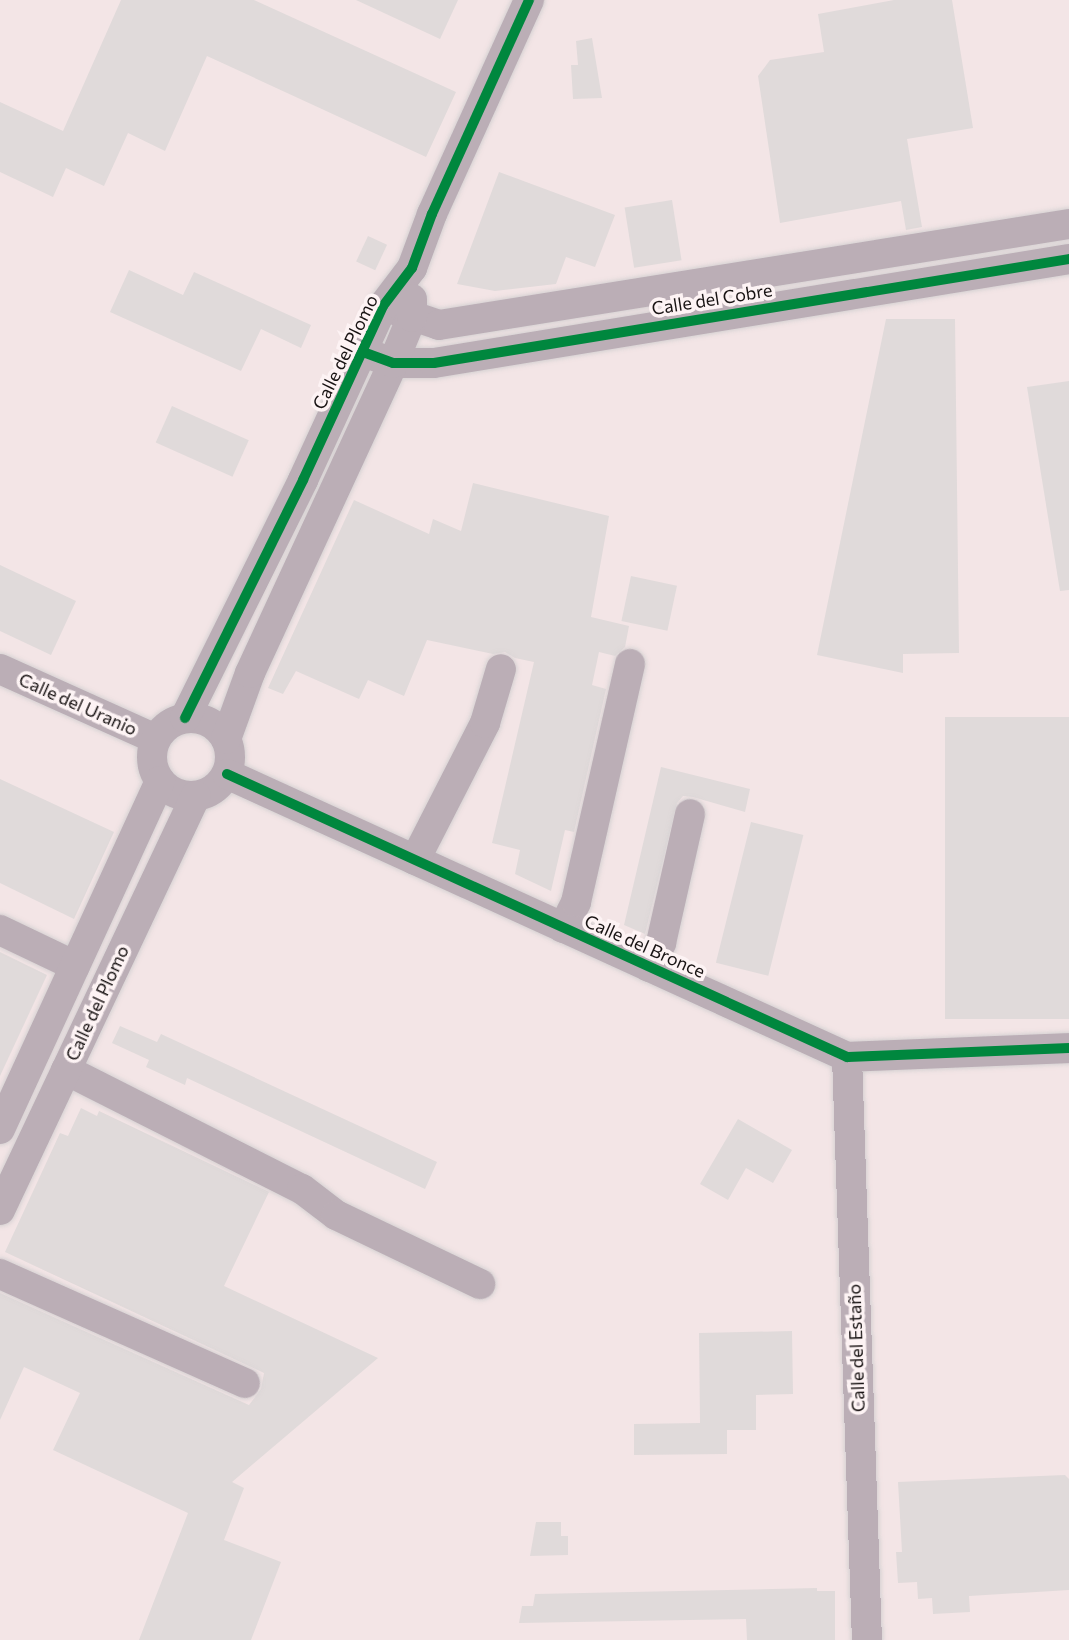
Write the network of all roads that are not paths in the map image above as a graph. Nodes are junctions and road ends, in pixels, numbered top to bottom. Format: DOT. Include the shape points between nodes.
graph roads {
  1 [pos="529,0"];
  2 [pos="1069,225"];
  3 [pos="1069,260"];
  4 [pos="412,268"];
  5 [pos="383,306"];
  6 [pos="412,317"];
  7 [pos="363,352"];
  8 [pos="393,363"];
  9 [pos="630,664"];
  10 [pos="0,669"];
  11 [pos="501,669"];
  12 [pos="185,718"];
  13 [pos="156,739"];
  14 [pos="226,739"];
  15 [pos="227,774"];
  16 [pos="160,781"];
  17 [pos="196,796"];
  18 [pos="690,814"];
  19 [pos="415,860"];
  20 [pos="563,928"];
  21 [pos="0,930"];
  22 [pos="75,966"];
  23 [pos="649,967"];
  24 [pos="1069,1048"];
  25 [pos="847,1057"];
  26 [pos="66,1070"];
  27 [pos="2,1119"];
  28 [pos="0,1210"];
  29 [pos="0,1274"];
  30 [pos="480,1284"];
  31 [pos="245,1383"];
  32 [pos="867,1640"];
  1 -- 4 [label="street, Calle del Plomo"];
  2 -- 6 [label="street, Calle del Cobre" via="439,325"];
  3 -- 8 [label="street, Calle del Cobre" via="434,363"];
  4 -- 5 [label="street, Calle del Plomo"];
  4 -- 6 [label="street, Calle del Plomo"];
  5 -- 6 [label="street, Calle del Cobre"];
  5 -- 7 [label="street, Calle del Plomo"];
  6 -- 8 [label="street, Calle del Plomo"];
  7 -- 8 [label="street, Calle del Cobre"];
  7 -- 12 [label="street, Calle del Plomo"];
  8 -- 14 [label="street, Calle del Plomo" via="250,673"];
  9 -- 20 [label="street" via="576,902"];
  10 -- 13 [label="street, Calle del Uranio"];
  11 -- 19 [label="street" via="485,723"];
  12 -- 13 [label="street" via="163,729"];
  12 -- 14 [label="street" via="216,726"];
  13 -- 16 [label="street" via="153,768"];
  14 -- 15 [label="street"];
  15 -- 17 [label="street" via="209,792"];
  15 -- 19 [label="street, Calle del Bronce"];
  16 -- 17 [label="street" via="183,795"];
  16 -- 22 [label="street, Calle del Plomo"];
  17 -- 26 [label="street, Calle del Plomo"];
  18 -- 23 [label="street" via="661,943"];
  19 -- 20 [label="street, Calle del Bronce"];
  20 -- 23 [label="street, Calle del Bronce"];
  21 -- 22 [label="street"];
  22 -- 27 [label="street, Calle del Plomo"];
  23 -- 25 [label="street, Calle del Bronce"];
  24 -- 25 [label="street, Calle del Bronce"];
  25 -- 32 [label="street, Calle del Estaño"];
  26 -- 28 [label="street, Calle del Plomo"];
  26 -- 30 [label="street" via="302,1189 336,1215"];
  29 -- 31 [label="street"];
}
